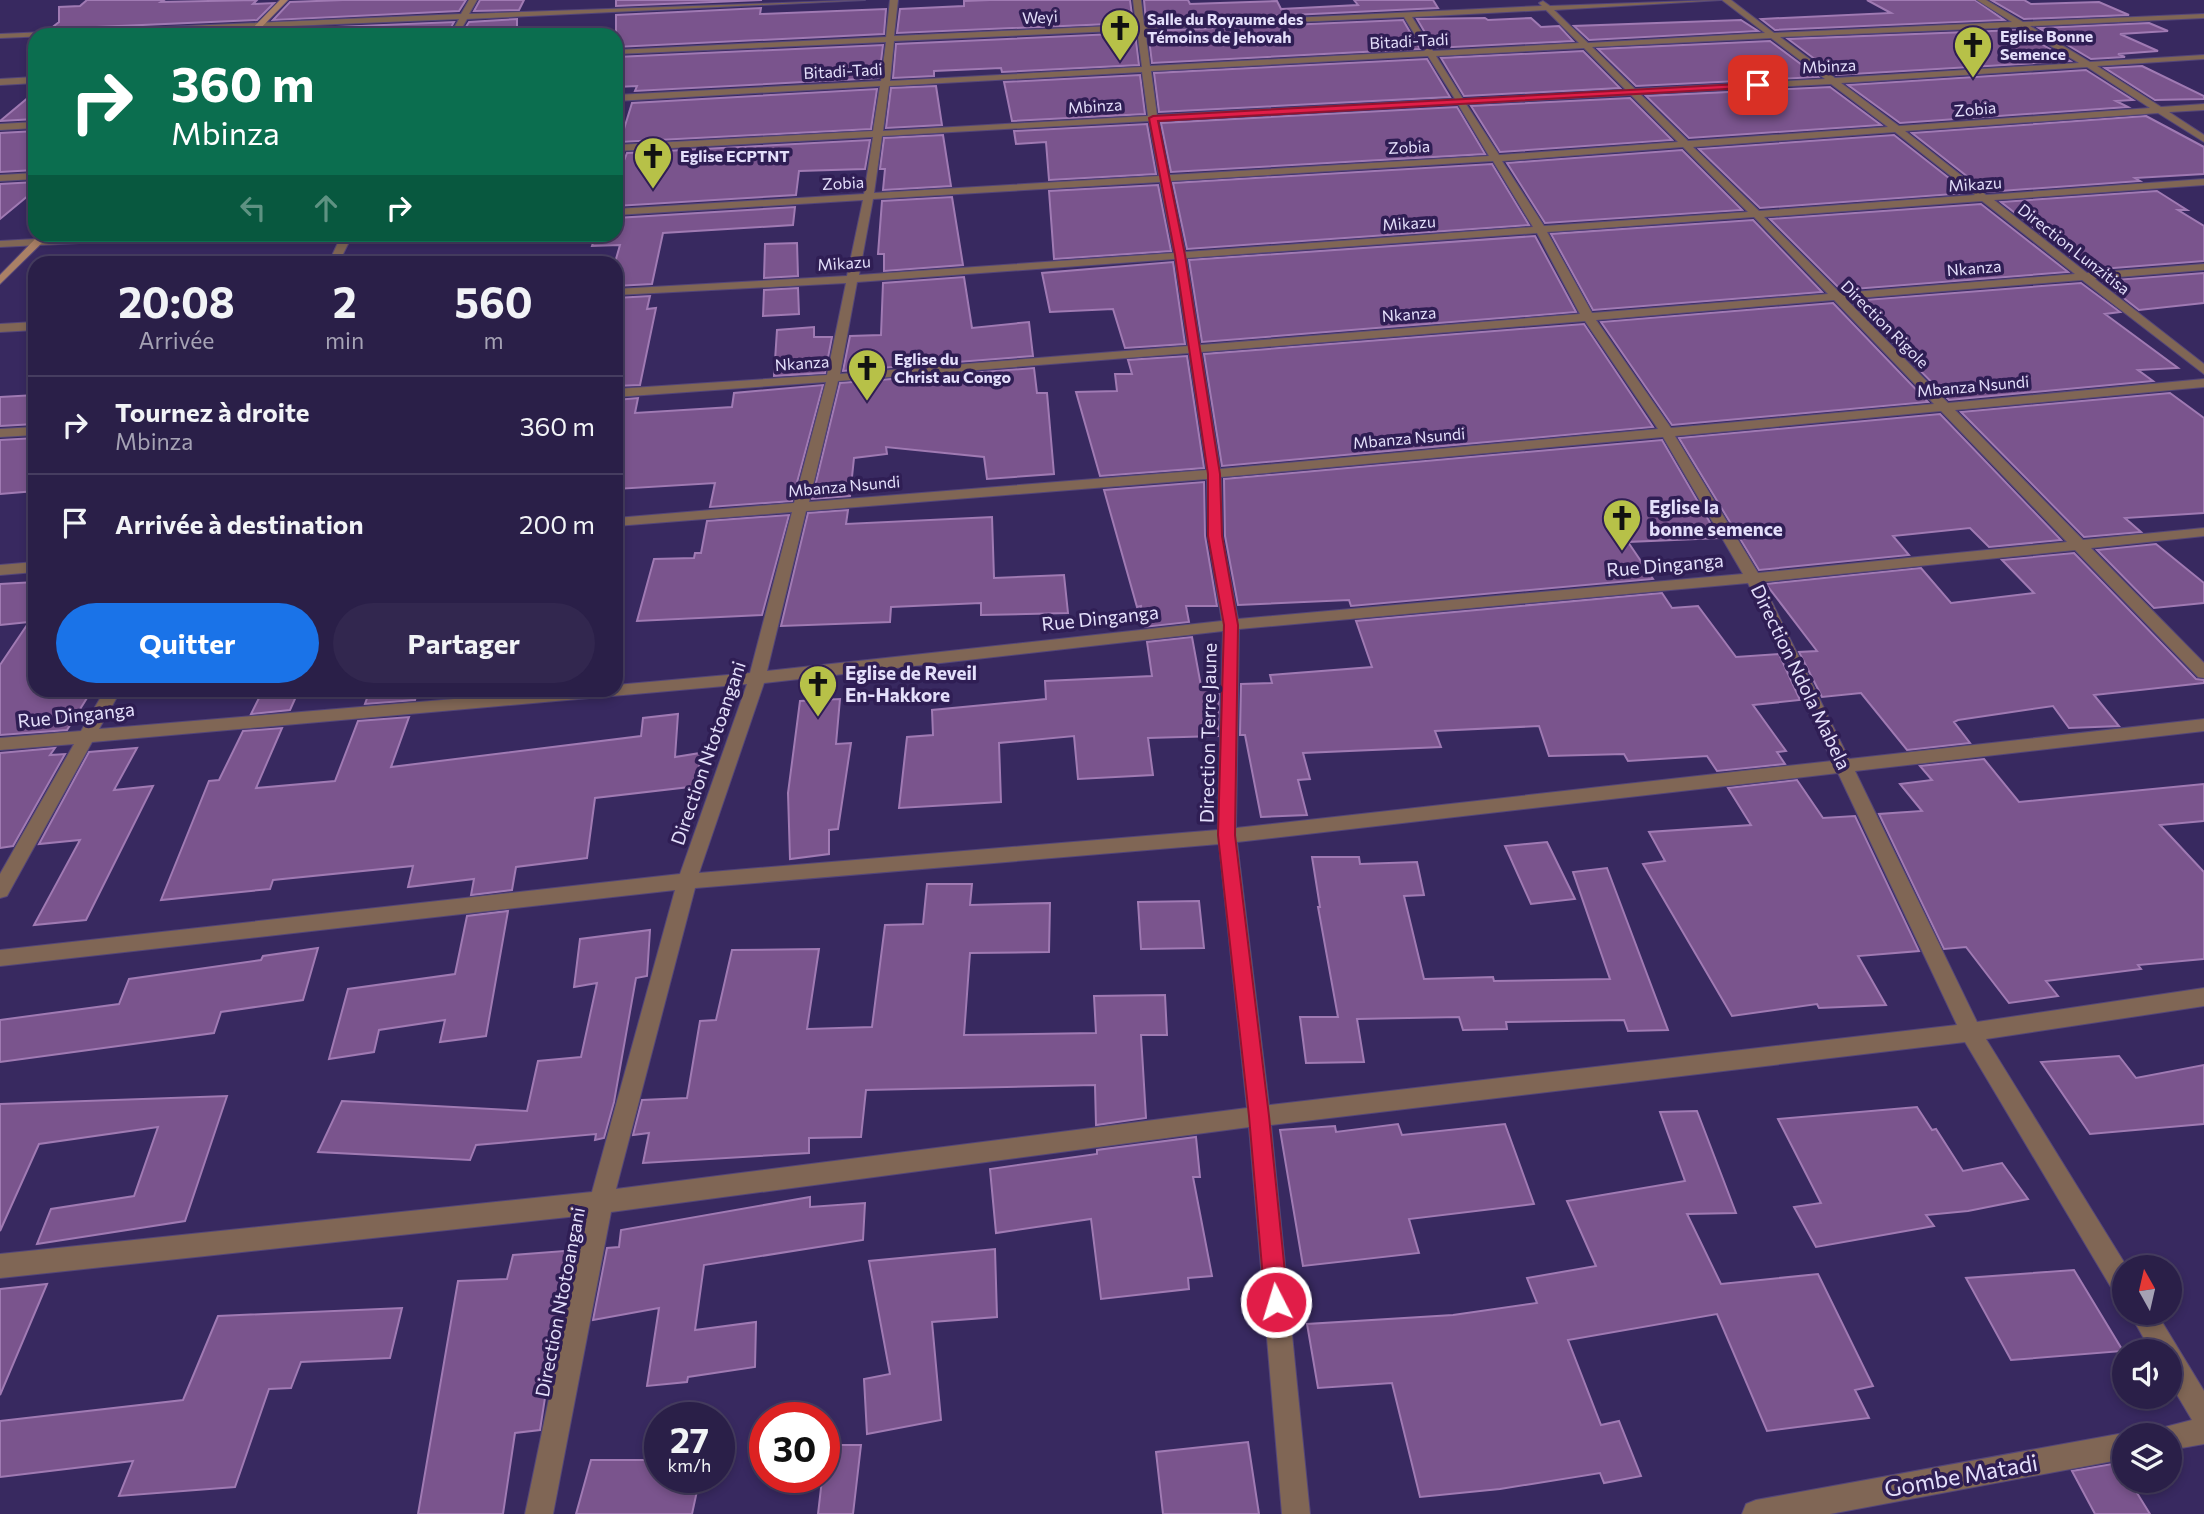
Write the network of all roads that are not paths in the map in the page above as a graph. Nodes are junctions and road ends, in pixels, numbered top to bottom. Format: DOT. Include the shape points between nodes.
graph roads {
  1 [pos="284,0"];
  2 [pos="473,0"];
  3 [pos="861,0"];
  4 [pos="894,0"];
  5 [pos="1137,0"];
  6 [pos="1717,0"];
  7 [pos="1726,0"];
  8 [pos="1981,0"];
  9 [pos="1544,4"];
  10 [pos="1405,14"];
  11 [pos="464,16"];
  12 [pos="2204,16"];
  13 [pos="2018,23"];
  14 [pos="260,25"];
  15 [pos="1142,26"];
  16 [pos="189,28"];
  17 [pos="257,28"];
  18 [pos="458,28"];
  19 [pos="28,35"];
  20 [pos="1774,35"];
  21 [pos="0,36"];
  22 [pos="889,38"];
  23 [pos="1588,46"];
  24 [pos="623,52"];
  25 [pos="1433,55"];
  26 [pos="2204,57"];
  27 [pos="2089,65"];
  28 [pos="1148,70"];
  29 [pos="28,80"];
  30 [pos="1833,81"];
  31 [pos="0,82"];
  32 [pos="885,85"];
  33 [pos="1634,92"];
  34 [pos="623,98"];
  35 [pos="1462,102"];
  36 [pos="2204,107"];
  37 [pos="2159,110"];
  38 [pos="1153,118"];
  39 [pos="28,125"];
  40 [pos="0,127"];
  41 [pos="1899,131"];
  42 [pos="878,136"];
  43 [pos="2204,139"];
  44 [pos="1688,145"];
  45 [pos="623,148"];
  46 [pos="1497,158"];
  47 [pos="28,176"];
  48 [pos="1164,177"];
  49 [pos="0,178"];
  50 [pos="2204,182"];
  51 [pos="868,198"];
  52 [pos="1985,199"];
  53 [pos="623,212"];
  54 [pos="1758,216"];
  55 [pos="1540,229"];
  56 [pos="28,240"];
  57 [pos="39,242"];
  58 [pos="0,244"];
  59 [pos="1180,255"];
  60 [pos="2204,267"];
  61 [pos="2082,277"];
  62 [pos="851,279"];
  63 [pos="0,282"];
  64 [pos="623,292"];
  65 [pos="1836,297"];
  66 [pos="1588,317"];
  67 [pos="28,326"];
  68 [pos="0,328"];
  69 [pos="1194,348"];
  70 [pos="2204,370"];
  71 [pos="833,378"];
  72 [pos="2204,383"];
  73 [pos="623,393"];
  74 [pos="1946,407"];
  75 [pos="28,431"];
  76 [pos="1666,431"];
  77 [pos="0,433"];
  78 [pos="1214,474"];
  79 [pos="802,508"];
  80 [pos="623,521"];
  81 [pos="2204,532"];
  82 [pos="2081,546"];
  83 [pos="28,568"];
  84 [pos="0,570"];
  85 [pos="1753,578"];
  86 [pos="1231,625"];
  87 [pos="2204,673"];
  88 [pos="757,678"];
  89 [pos="623,689"];
  90 [pos="109,697"];
  91 [pos="531,697"];
  92 [pos="2204,725"];
  93 [pos="90,734"];
  94 [pos="0,744"];
  95 [pos="1844,766"];
  96 [pos="1227,835"];
  97 [pos="687,881"];
  98 [pos="0,891"];
  99 [pos="0,958"];
  100 [pos="2204,997"];
  101 [pos="1971,1032"];
  102 [pos="1259,1116"];
  103 [pos="601,1202"];
  104 [pos="2112,1265"];
  105 [pos="0,1266"];
  106 [pos="2182,1379"];
  107 [pos="2204,1415"];
  108 [pos="2204,1431"];
  109 [pos="2182,1435"];
  110 [pos="2112,1448"];
  111 [pos="539,1514"];
  112 [pos="1296,1514"];
  113 [pos="1756,1514"];
  1 -- 14 [label="street"];
  2 -- 11 [label="street"];
  3 -- 11 [label="street"];
  4 -- 22 [label="street, Direction Ntotoangani"];
  5 -- 15 [label="street, Direction Terre Jaune"];
  6 -- 9 [label="street, Weyi"];
  7 -- 20 [label="street, Direction Lunzitisa"];
  8 -- 13 [label="street"];
  9 -- 10 [label="street, Weyi"];
  9 -- 23 [label="street, Direction Rigole"];
  10 -- 15 [label="street, Weyi"];
  10 -- 25 [label="street, Direction Ndola Mabela"];
  11 -- 14 [label="street"];
  11 -- 18 [label="street"];
  12 -- 13 [label="street, Bitadi-Tadi"];
  13 -- 20 [label="street, Bitadi-Tadi"];
  13 -- 27 [label="street"];
  14 -- 16 [label="street"];
  14 -- 17 [label="street"];
  15 -- 22 [label="street, Weyi"];
  15 -- 28 [label="street, Direction Terre Jaune"];
  19 -- 21 [label="street"];
  20 -- 23 [label="street, Bitadi-Tadi"];
  20 -- 30 [label="street, Direction Lunzitisa"];
  22 -- 24 [label="street, Weyi"];
  22 -- 32 [label="street, Direction Ntotoangani"];
  23 -- 25 [label="street, Bitadi-Tadi"];
  23 -- 33 [label="street, Direction Rigole"];
  25 -- 28 [label="street, Bitadi-Tadi"];
  25 -- 35 [label="street, Direction Ndola Mabela"];
  26 -- 27 [label="street, Mbinza"];
  27 -- 30 [label="street, Mbinza"];
  27 -- 37 [label="street"];
  28 -- 32 [label="street, Bitadi-Tadi"];
  28 -- 38 [label="street, Direction Terre Jaune"];
  29 -- 31 [label="street"];
  30 -- 33 [label="street, Mbinza"];
  30 -- 41 [label="street, Direction Lunzitisa"];
  32 -- 34 [label="street, Bitadi-Tadi"];
  32 -- 42 [label="street, Direction Ntotoangani"];
  33 -- 35 [label="street, Mbinza"];
  33 -- 44 [label="street, Direction Rigole"];
  35 -- 38 [label="street, Mbinza"];
  35 -- 46 [label="street, Direction Ndola Mabela"];
  36 -- 37 [label="street, Zobia"];
  37 -- 41 [label="street, Zobia"];
  37 -- 43 [label="street"];
  38 -- 42 [label="street, Mbinza"];
  38 -- 48 [label="street, Direction Terre Jaune"];
  39 -- 40 [label="street"];
  41 -- 44 [label="street, Zobia"];
  41 -- 52 [label="street, Direction Lunzitisa"];
  42 -- 45 [label="street, Mbinza"];
  42 -- 51 [label="street, Direction Ntotoangani"];
  44 -- 46 [label="street, Zobia"];
  44 -- 54 [label="street, Direction Rigole"];
  46 -- 48 [label="street, Zobia"];
  46 -- 55 [label="street, Direction Ndola Mabela"];
  47 -- 49 [label="street"];
  48 -- 51 [label="street, Zobia"];
  48 -- 59 [label="street, Direction Terre Jaune"];
  50 -- 52 [label="street, Mikazu"];
  51 -- 53 [label="street, Zobia"];
  51 -- 62 [label="street, Direction Ntotoangani"];
  52 -- 54 [label="street, Mikazu"];
  52 -- 61 [label="street, Direction Lunzitisa"];
  54 -- 55 [label="street, Mikazu"];
  54 -- 65 [label="street, Direction Rigole"];
  55 -- 59 [label="street, Mikazu"];
  55 -- 66 [label="street, Direction Ndola Mabela"];
  56 -- 58 [label="street"];
  57 -- 63 [label="street"];
  59 -- 62 [label="street, Mikazu"];
  59 -- 69 [label="street, Direction Terre Jaune"];
  60 -- 61 [label="street, Nkanza"];
  61 -- 65 [label="street, Nkanza"];
  61 -- 70 [label="street, Direction Lunzitisa"];
  62 -- 64 [label="street, Mikazu"];
  62 -- 71 [label="street, Direction Ntotoangani"];
  65 -- 66 [label="street, Nkanza"];
  65 -- 74 [label="street, Direction Rigole"];
  66 -- 69 [label="street, Nkanza"];
  66 -- 76 [label="street, Direction Ndola Mabela"];
  67 -- 68 [label="street"];
  69 -- 71 [label="street, Nkanza"];
  69 -- 78 [label="street, Direction Terre Jaune"];
  71 -- 73 [label="street, Nkanza"];
  71 -- 79 [label="street, Direction Ntotoangani"];
  72 -- 74 [label="street, Mbanza Nsundi"];
  74 -- 76 [label="street, Mbanza Nsundi"];
  74 -- 82 [label="street, Direction Rigole"];
  75 -- 77 [label="street"];
  76 -- 78 [label="street, Mbanza Nsundi"];
  76 -- 85 [label="street, Direction Ndola Mabela"];
  78 -- 79 [label="street, Mbanza Nsundi"];
  78 -- 86 [label="street, Direction Terre Jaune" via="1215,536"];
  79 -- 80 [label="street, Mbanza Nsundi"];
  79 -- 88 [label="street, Direction Ntotoangani"];
  81 -- 82 [label="street, Rue Dinganga"];
  82 -- 85 [label="street, Rue Dinganga"];
  82 -- 87 [label="street, Direction Rigole"];
  83 -- 84 [label="street"];
  85 -- 86 [label="street, Rue Dinganga"];
  85 -- 95 [label="street, Direction Ndola Mabela"];
  86 -- 88 [label="street, Rue Dinganga"];
  86 -- 96 [label="street, Direction Terre Jaune"];
  88 -- 89 [label="street, Rue Dinganga"];
  88 -- 97 [label="street, Direction Ntotoangani"];
  90 -- 93 [label="street"];
  91 -- 93 [label="street, Rue Dinganga"];
  92 -- 95 [label="street"];
  93 -- 94 [label="street, Rue Dinganga"];
  93 -- 98 [label="street"];
  95 -- 96 [label="street"];
  95 -- 101 [label="street, Direction Ndola Mabela"];
  96 -- 97 [label="street"];
  96 -- 102 [label="street, Direction Terre Jaune"];
  97 -- 99 [label="street"];
  97 -- 103 [label="street, Direction Ntotoangani"];
  100 -- 101 [label="street"];
  101 -- 102 [label="street"];
  101 -- 104 [label="street, Direction Ndola Mabela"];
  102 -- 103 [label="street"];
  102 -- 112 [label="street, Direction Terre Jaune"];
  103 -- 105 [label="street"];
  103 -- 111 [label="street, Direction Ntotoangani"];
  106 -- 107 [label="street"];
  108 -- 109 [label="street"];
  110 -- 113 [label="street, Gombe Matadi"];
}
